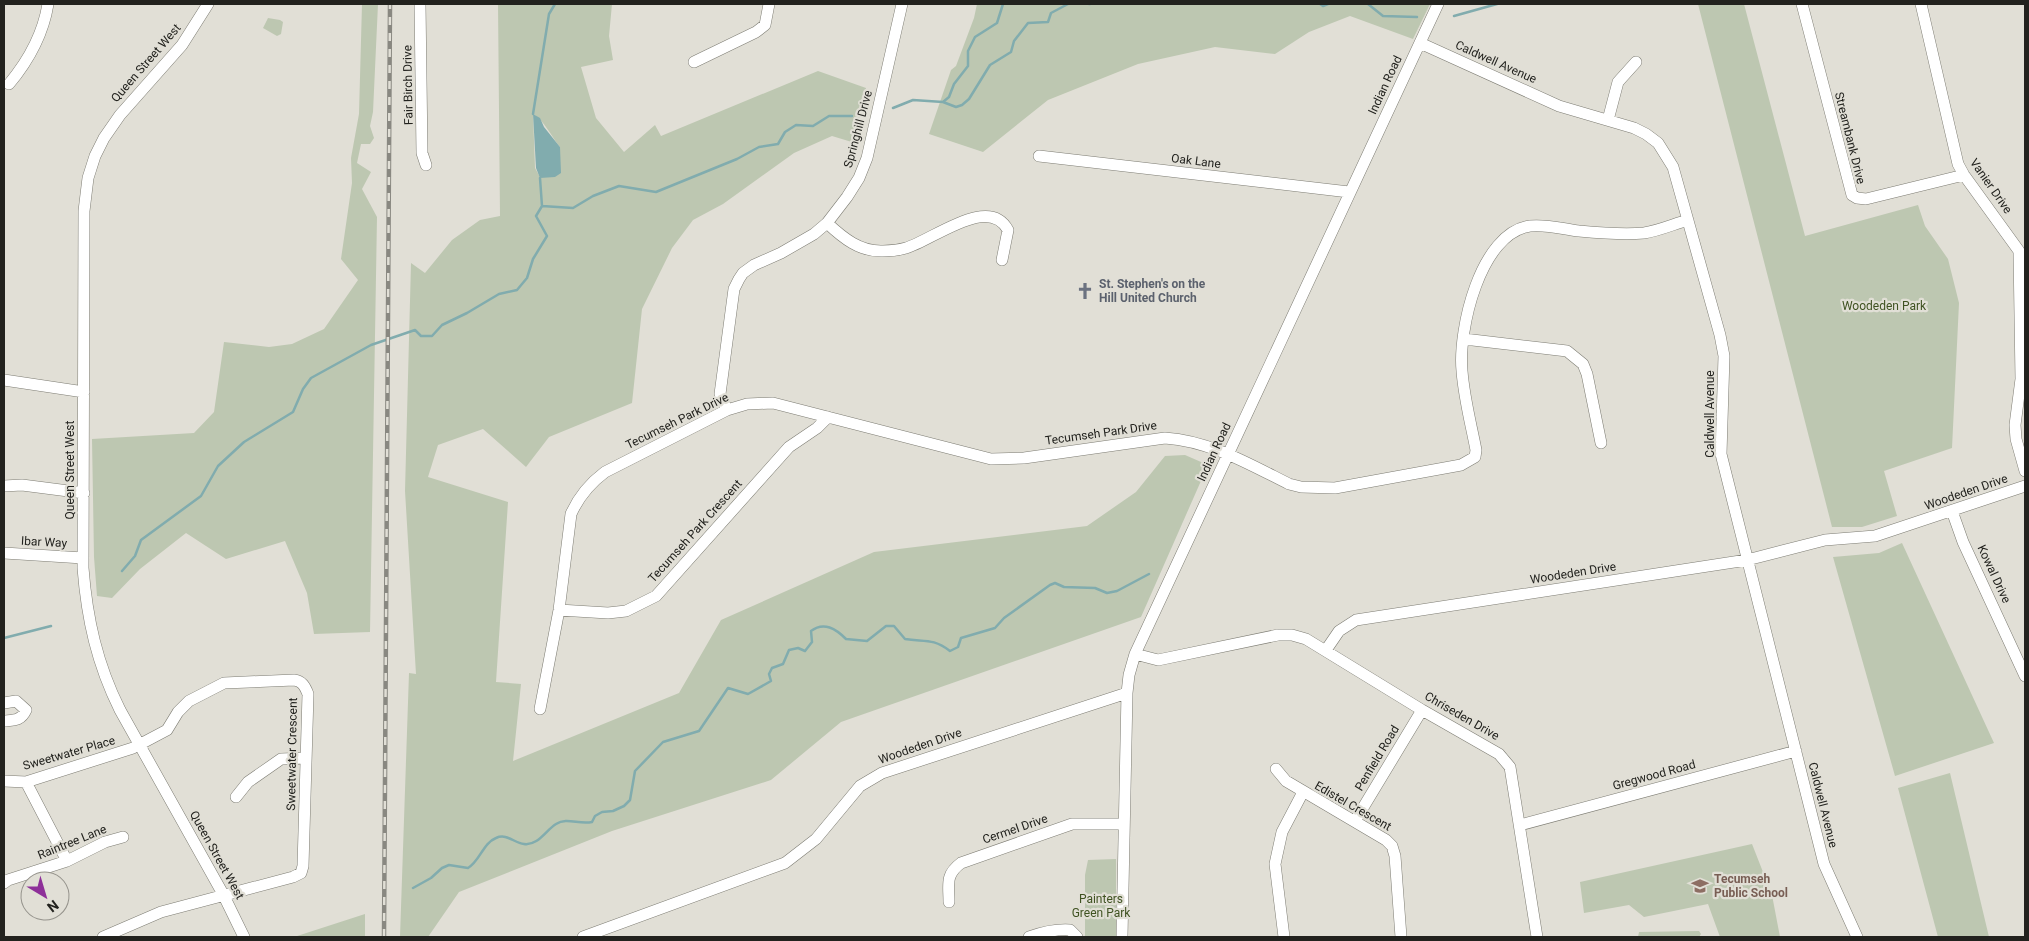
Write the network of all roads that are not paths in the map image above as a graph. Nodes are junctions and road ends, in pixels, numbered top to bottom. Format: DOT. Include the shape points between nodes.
graph roads {
  1 [pos="48,4"];
  2 [pos="208,4"];
  3 [pos="420,4"];
  4 [pos="769,4"];
  5 [pos="902,4"];
  6 [pos="1438,4"];
  7 [pos="1802,4"];
  8 [pos="1921,4"];
  9 [pos="1420,43"];
  10 [pos="694,62"];
  11 [pos="1636,62"];
  12 [pos="8,84"];
  13 [pos="1608,120"];
  14 [pos="1039,156"];
  15 [pos="426,165"];
  16 [pos="1964,175"];
  17 [pos="1349,192"];
  18 [pos="1688,220"];
  19 [pos="827,223"];
  20 [pos="1002,260"];
  21 [pos="1464,339"];
  22 [pos="4,380"];
  23 [pos="84,392"];
  24 [pos="727,410"];
  25 [pos="828,417"];
  26 [pos="1601,443"];
  27 [pos="1228,454"];
  28 [pos="2025,472"];
  29 [pos="4,486"];
  30 [pos="2025,486"];
  31 [pos="84,493"];
  32 [pos="1952,511"];
  33 [pos="4,553"];
  34 [pos="83,558"];
  35 [pos="1748,560"];
  36 [pos="558,610"];
  37 [pos="1326,650"];
  38 [pos="1135,654"];
  39 [pos="2025,676"];
  40 [pos="1127,693"];
  41 [pos="4,703"];
  42 [pos="540,709"];
  43 [pos="1422,710"];
  44 [pos="4,722"];
  45 [pos="140,745"];
  46 [pos="1796,751"];
  47 [pos="306,758"];
  48 [pos="1276,769"];
  49 [pos="4,781"];
  50 [pos="26,782"];
  51 [pos="1303,792"];
  52 [pos="236,797"];
  53 [pos="1355,821"];
  54 [pos="1124,824"];
  55 [pos="1520,825"];
  56 [pos="123,838"];
  57 [pos="67,862"];
  58 [pos="4,884"];
  59 [pos="223,894"];
  60 [pos="949,902"];
  61 [pos="103,937"];
  62 [pos="244,937"];
  63 [pos="583,937"];
  64 [pos="1029,937"];
  65 [pos="1077,937"];
  66 [pos="1122,937"];
  67 [pos="1284,937"];
  68 [pos="1401,937"];
  69 [pos="1537,937"];
  70 [pos="1856,937"];
  1 -- 12 [label="street" via="42,32 27,60"];
  2 -- 23 [label="street, Queen Street West" via="178,50 114,122 92,166 84,212"];
  3 -- 15 [label="street, Fair Birch Drive" via="422,153"];
  4 -- 10 [label="street" via="765,25 756,32"];
  5 -- 19 [label="street, Springhill Drive" via="867,158 848,197"];
  6 -- 9 [label="street, Indian Road"];
  7 -- 16 [label="street, Streambank Drive" via="1852,195 1866,200"];
  8 -- 16 [label="street, Vanier Drive" via="1957,158"];
  9 -- 13 [label="street, Caldwell Avenue" via="1559,106"];
  9 -- 17 [label="street, Indian Road"];
  11 -- 13 [label="street" via="1618,82"];
  13 -- 18 [label="street, Caldwell Avenue" via="1634,128 1658,143 1673,166"];
  14 -- 17 [label="street, Oak Lane"];
  16 -- 28 [label="street, Vanier Drive" via="2020,251 2021,379 2015,426"];
  17 -- 27 [label="street, Indian Road"];
  18 -- 21 [label="street, Tecumseh Park Drive" via="1646,233 1616,234 1540,226 1528,226 1514,232 1500,241 1490,255 1469,309"];
  18 -- 35 [label="street, Caldwell Avenue" via="1724,356 1721,454"];
  19 -- 20 [label="street" via="845,240 884,251 907,247 965,220 997,217 1008,230"];
  19 -- 24 [label="street, Springhill Drive" via="781,253 754,265 739,279 734,289 720,394"];
  21 -- 26 [label="street" via="1560,349 1576,356 1587,374"];
  21 -- 27 [label="street, Tecumseh Park Drive" via="1462,370 1476,450 1475,457 1461,465 1335,488 1301,487"];
  22 -- 23 [label="street"];
  23 -- 31 [label="street, Queen Street West"];
  24 -- 25 [label="street, Tecumseh Park Drive" via="747,404 773,403"];
  24 -- 36 [label="street, Tecumseh Park Drive" via="605,472 588,485 571,514"];
  25 -- 27 [label="street, Tecumseh Park Drive" via="991,459 1024,458 1165,438 1188,440"];
  25 -- 36 [label="street, Tecumseh Park Crescent" via="818,428 789,446 656,596 626,610 608,613"];
  27 -- 38 [label="street, Indian Road"];
  29 -- 31 [label="street" via="22,485"];
  30 -- 32 [label="street, Woodeden Drive"];
  31 -- 34 [label="street, Queen Street West"];
  32 -- 35 [label="street, Woodeden Drive" via="1875,536 1825,540"];
  32 -- 39 [label="street, Kowal Drive"];
  33 -- 34 [label="street, Ibar Way"];
  34 -- 45 [label="street, Queen Street West" via="88,618 97,656 112,694"];
  35 -- 37 [label="street, Woodeden Drive" via="1356,620 1339,631"];
  35 -- 46 [label="street, Caldwell Avenue"];
  36 -- 42 [label="street, Tecumseh Park Drive"];
  37 -- 38 [label="street" via="1306,639 1278,635 1158,660"];
  37 -- 43 [label="street, Chriseden Drive"];
  38 -- 40 [label="street, Indian Road"];
  40 -- 54 [label="street, Indian Road"];
  40 -- 63 [label="street, Woodeden Drive" via="882,773 860,786 816,839 784,863"];
  41 -- 44 [label="street" via="16,701 26,710 18,719"];
  43 -- 53 [label="street, Penfield Road"];
  43 -- 55 [label="street, Chriseden Drive" via="1506,760"];
  45 -- 47 [label="street, Sweetwater Crescent" via="167,730 189,701 224,683 299,680 308,694"];
  45 -- 50 [label="street, Sweetwater Place"];
  45 -- 59 [label="street, Queen Street West"];
  46 -- 55 [label="street, Gregwood Road"];
  46 -- 70 [label="street, Caldwell Avenue" via="1824,864"];
  47 -- 52 [label="street" via="281,759 248,782"];
  47 -- 59 [label="street, Sweetwater Crescent" via="301,873"];
  48 -- 51 [label="street, Edistel Crescent" via="1286,781"];
  49 -- 50 [label="street, Sweetwater Place"];
  50 -- 57 [label="street"];
  51 -- 53 [label="street, Edistel Crescent"];
  51 -- 67 [label="street" via="1282,832 1275,864"];
  53 -- 68 [label="street, Edistel Crescent" via="1392,846"];
  54 -- 60 [label="street, Cermel Drive" via="1072,824 961,862 949,878"];
  54 -- 66 [label="street, Indian Road"];
  55 -- 69 [label="street, Chriseden Drive"];
  56 -- 57 [label="street, Raintree Lane" via="105,842"];
  57 -- 58 [label="street, Raintree Lane"];
  59 -- 61 [label="street" via="161,912"];
  59 -- 62 [label="street, Queen Street West"];
  64 -- 65 [label="street" via="1046,931 1070,930"];
}
